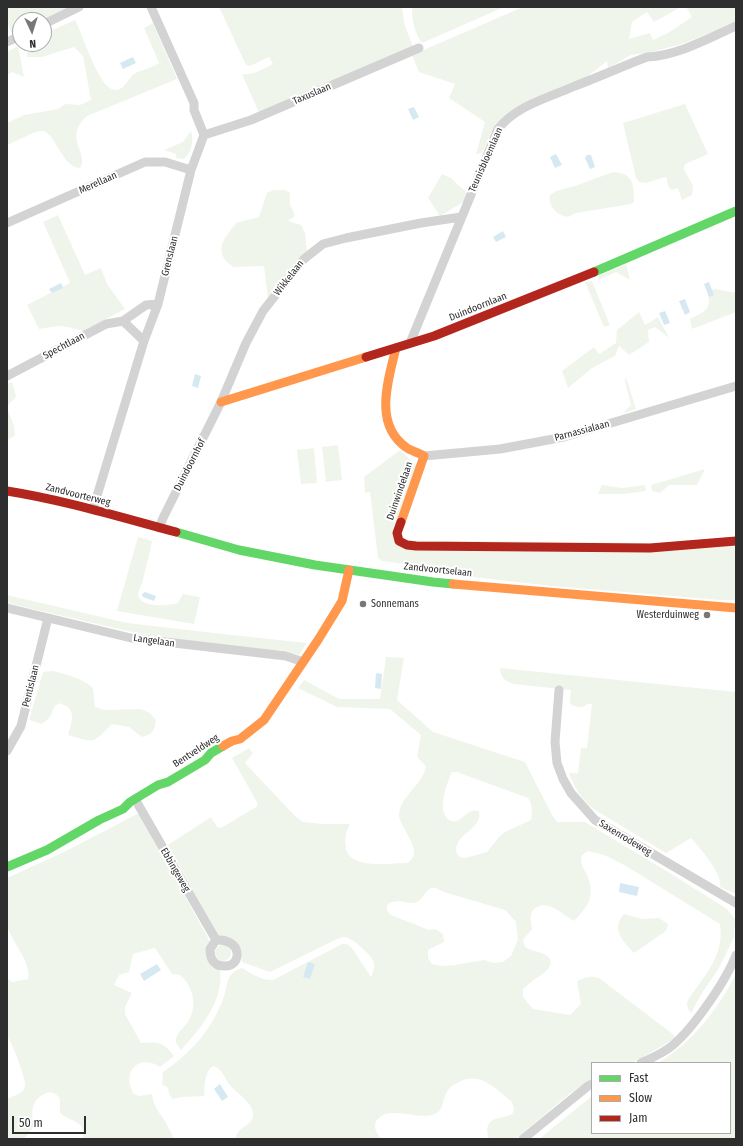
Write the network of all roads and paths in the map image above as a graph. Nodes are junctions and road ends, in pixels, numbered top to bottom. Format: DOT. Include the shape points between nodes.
graph roads {
  1 [pos="79,7"];
  2 [pos="151,7"];
  3 [pos="52,20"];
  4 [pos="736,26"];
  5 [pos="418,48"];
  6 [pos="204,135"];
  7 [pos="191,170"];
  8 [pos="736,211"];
  9 [pos="461,217"];
  10 [pos="7,223"];
  11 [pos="158,304"];
  12 [pos="123,321"];
  13 [pos="144,341"];
  14 [pos="410,343"];
  15 [pos="396,348"];
  16 [pos="7,376"];
  17 [pos="736,386"];
  18 [pos="221,402"];
  19 [pos="424,456"];
  20 [pos="7,491"];
  21 [pos="93,509"];
  22 [pos="143,523"];
  23 [pos="159,528"];
  24 [pos="736,541"];
  25 [pos="349,570"];
  26 [pos="7,608"];
  27 [pos="736,608"];
  28 [pos="48,618"];
  29 [pos="303,662"];
  30 [pos="559,690"];
  31 [pos="7,751"];
  32 [pos="135,799"];
  33 [pos="7,867"];
  34 [pos="736,903"];
  35 [pos="216,940"];
  36 [pos="736,955"];
  37 [pos="643,1062"];
  38 [pos="591,1084"];
  39 [pos="523,1139"];
  1 -- 3 [label="street"];
  2 -- 6 [label="street" via="194,103 194,110"];
  4 -- 9 [label="street, Teunisbloemlaan" via="677,52 636,61 512,114 498,129"];
  5 -- 6 [label="street, Taxuslaan" via="251,120"];
  6 -- 7 [label="street, Grenslaan"];
  7 -- 10 [label="street, Merellaan" via="165,162 145,162"];
  7 -- 11 [label="street, Grenslaan"];
  8 -- 14 [label="street, Duindoornlaan" via="590,274"];
  9 -- 14 [label="street, Teunisbloemlaan"];
  9 -- 18 [label="street, Wikkelaan" via="323,244 304,259 263,311 246,343"];
  11 -- 12 [label="street, Spechtlaan" via="146,305"];
  11 -- 13 [label="street, Grenslaan"];
  12 -- 13 [label="street"];
  12 -- 16 [label="street, Spechtlaan" via="106,324"];
  13 -- 21 [label="street, Grenslaan"];
  14 -- 15 [label="street, Duindoornlaan"];
  15 -- 18 [label="street, Duindoornlaan"];
  15 -- 19 [label="street, Duinwindelaan" via="386,393 386,417 395,437 407,448"];
  17 -- 19 [label="street, Parnassialaan" via="564,437 500,449"];
  18 -- 23 [label="street, Duindoornhof"];
  19 -- 24 [label="street, Duinwindelaan" via="397,533 399,541 407,545 650,548"];
  20 -- 21 [label="street, Zandvoorterweg"];
  21 -- 22 [label="street, Zandvoorterweg"];
  22 -- 23 [label="street, Zandvoortselaan"];
  23 -- 25 [label="street, Zandvoortselaan" via="239,550"];
  25 -- 27 [label="street, Zandvoortselaan" via="433,582"];
  25 -- 29 [label="street, Bentveldweg" via="342,601"];
  26 -- 28 [label="street, Langelaan"];
  28 -- 29 [label="street, Langelaan" via="131,638 286,656"];
  28 -- 31 [label="street, Pentislaan" via="21,726"];
  29 -- 32 [label="street, Bentveldweg" via="264,720 240,739 212,753 206,760"];
  30 -- 34 [label="street, Saxenrodeweg" via="556,755 563,779 571,793 595,820"];
  32 -- 33 [label="street, Bentveldweg" via="124,809 99,820 47,850"];
  32 -- 35 [label="street, Ebbingeweg"];
  36 -- 37 [label="street" via="718,989 689,1029 673,1045"];
  38 -- 39 [label="street"];
}
